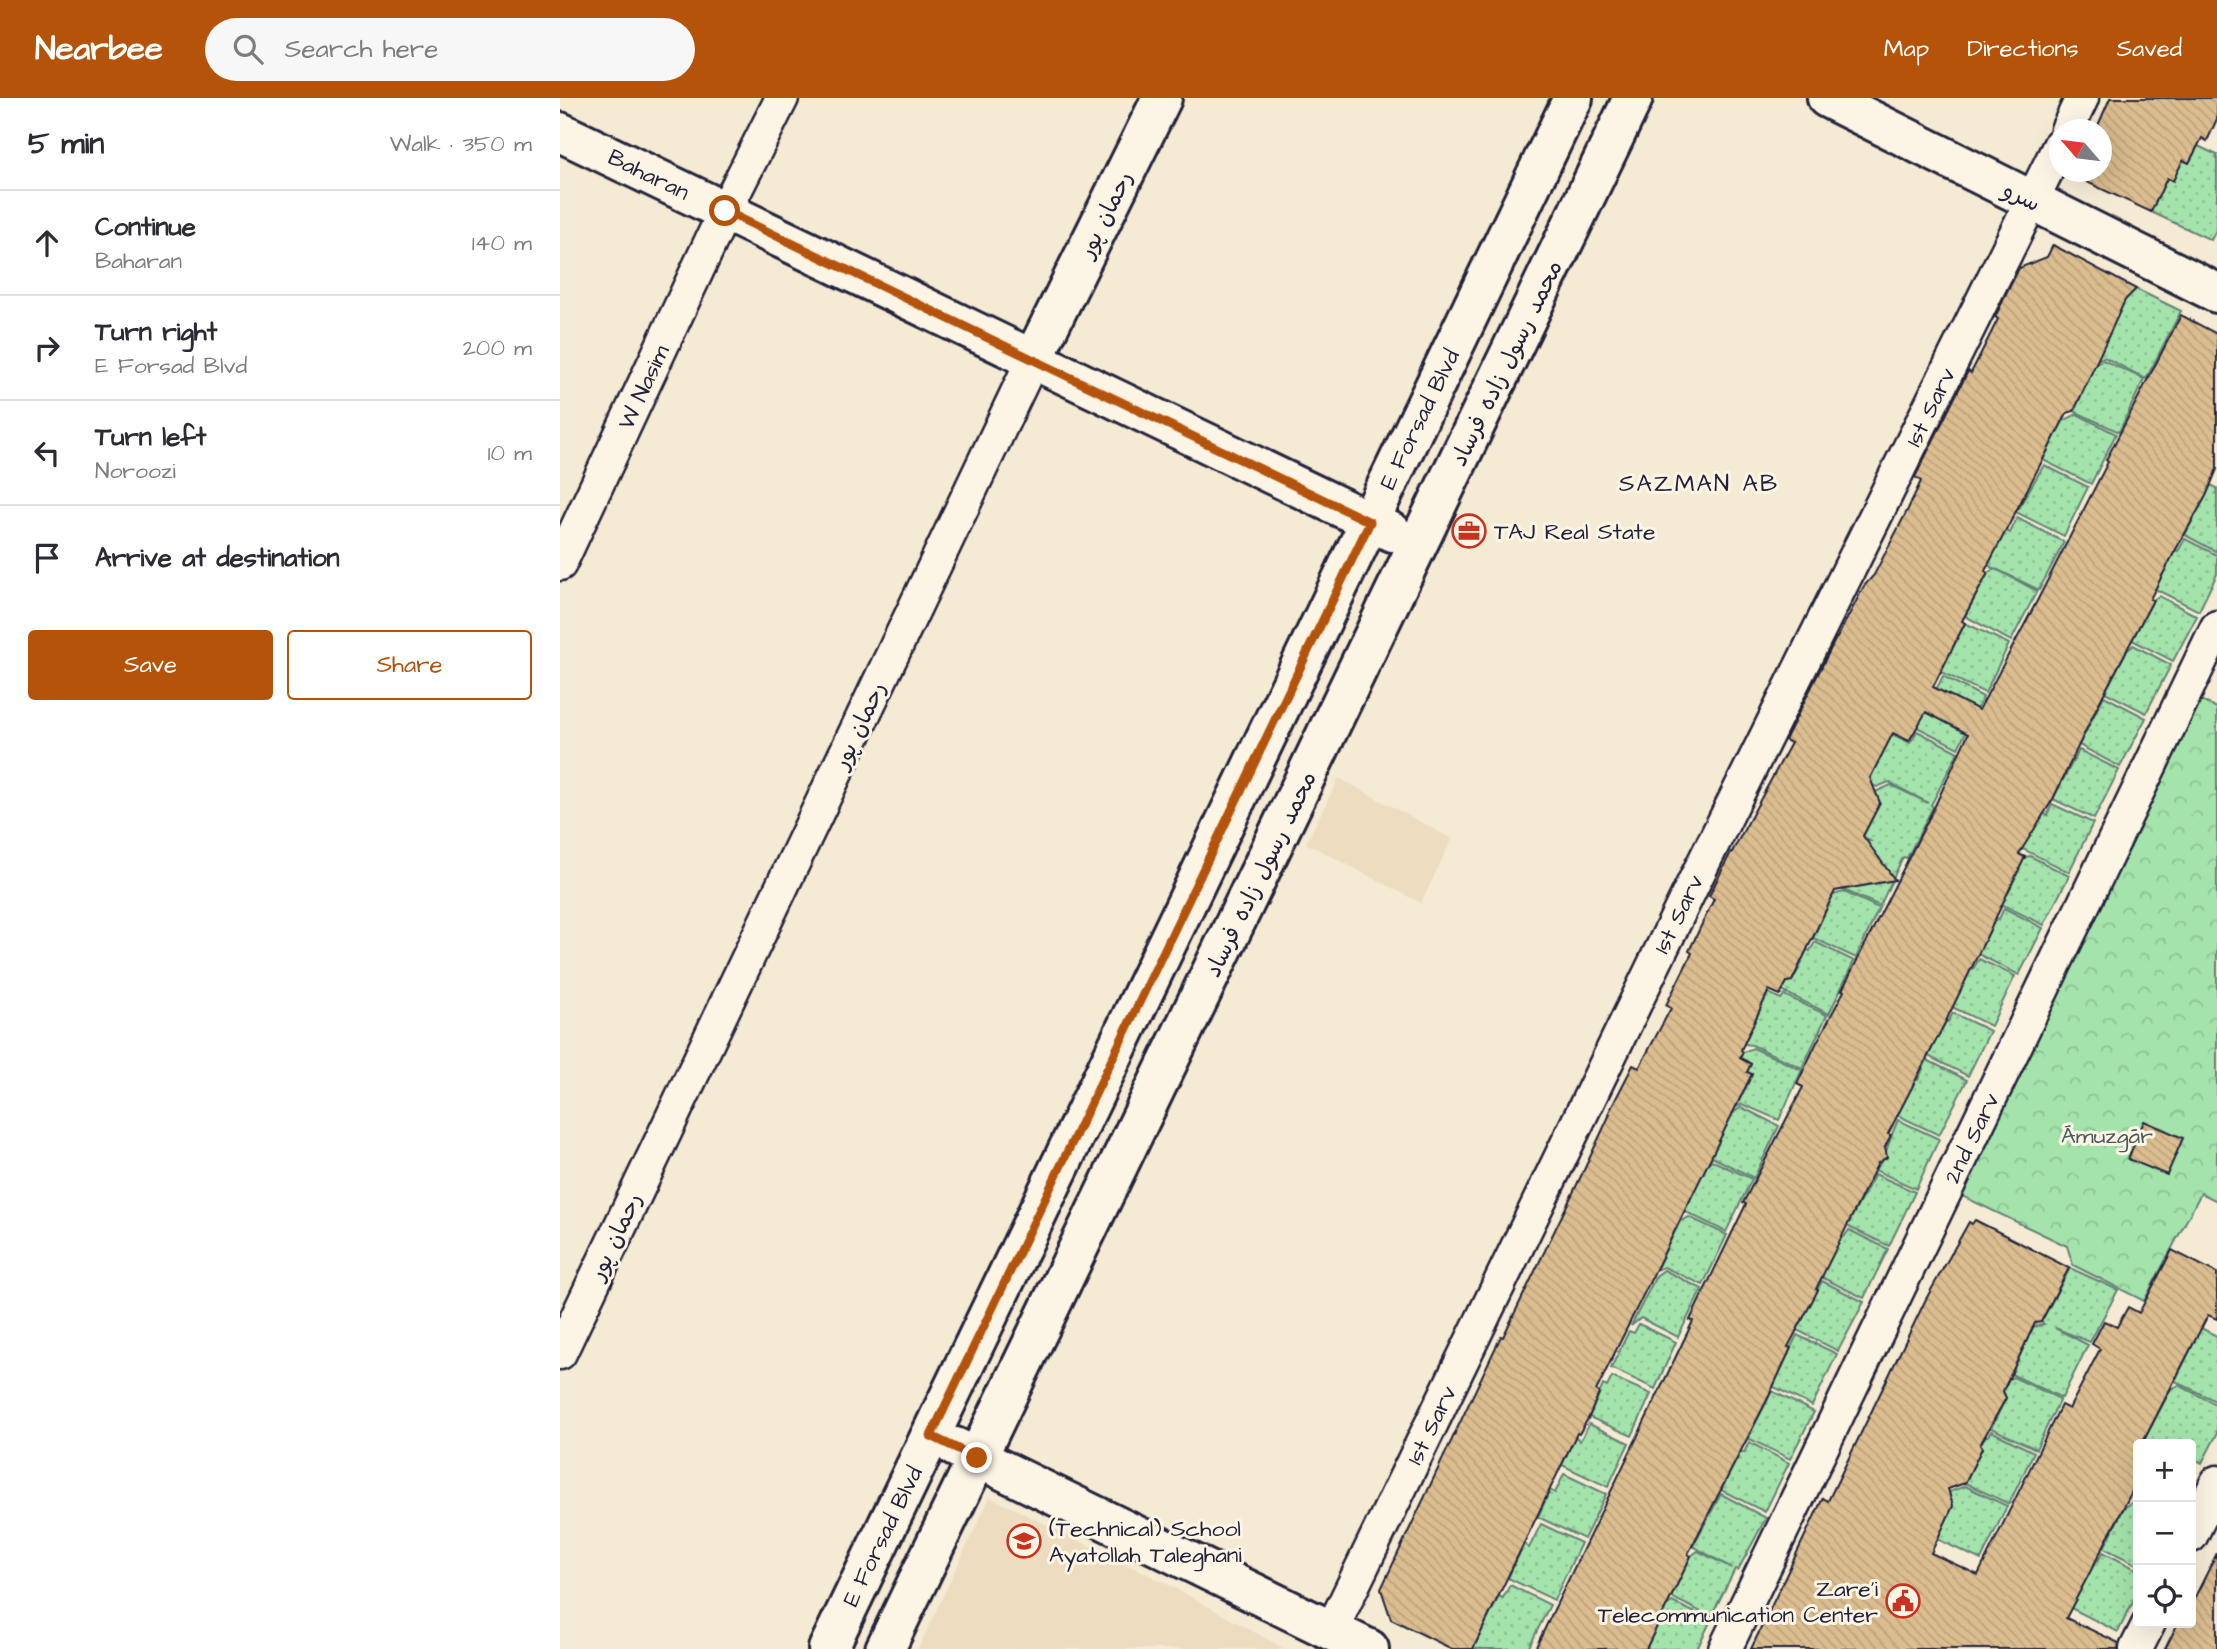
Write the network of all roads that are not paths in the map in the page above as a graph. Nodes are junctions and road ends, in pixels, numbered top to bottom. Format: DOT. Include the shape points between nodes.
graph roads {
  1 [pos="782,98"];
  2 [pos="1162,98"];
  3 [pos="1573,98"];
  4 [pos="1633,98"];
  5 [pos="1827,98"];
  6 [pos="2082,98"];
  7 [pos="2072,119"];
  8 [pos="560,132"];
  9 [pos="2049,167"];
  10 [pos="2032,202"];
  11 [pos="725,211"];
  12 [pos="2217,293"];
  13 [pos="1033,359"];
  14 [pos="1370,522"];
  15 [pos="1419,545"];
  16 [pos="560,564"];
  17 [pos="2217,627"];
  18 [pos="1173,931"];
  19 [pos="1221,954"];
  20 [pos="560,1353"];
  21 [pos="931,1436"];
  22 [pos="977,1458"];
  23 [pos="2217,1482"];
  24 [pos="2196,1526"];
  25 [pos="2146,1628"];
  26 [pos="1331,1630"];
  27 [pos="828,1649"];
  28 [pos="885,1649"];
  29 [pos="1369,1649"];
  30 [pos="1725,1649"];
  31 [pos="2136,1649"];
  1 -- 11 [label="street, W Nasim"];
  2 -- 13 [label="street, رحمان پور"];
  3 -- 14 [label="street, E Forsad Blvd"];
  4 -- 15 [label="street, محمد رسول زاده فرساد"];
  5 -- 10 [label="street, سرو"];
  6 -- 7 [label="street"];
  8 -- 11 [label="street, Baharan"];
  9 -- 10 [label="street, 1st Sarv"];
  10 -- 12 [label="street, سرو"];
  10 -- 26 [label="street, 1st Sarv" via="1688,894"];
  11 -- 13 [label="street, Baharan"];
  11 -- 16 [label="street, W Nasim"];
  13 -- 14 [label="street, Baharan"];
  13 -- 20 [label="street, رحمان پور"];
  14 -- 15 [label="street, Baharan"];
  14 -- 18 [label="street, E Forsad Blvd"];
  15 -- 19 [label="street, محمد رسول زاده فرساد"];
  17 -- 30 [label="street, 2nd Sarv"];
  18 -- 19 [label="street"];
  18 -- 21 [label="street, E Forsad Blvd"];
  19 -- 22 [label="street, محمد رسول زاده فرساد"];
  21 -- 22 [label="street"];
  21 -- 27 [label="street, E Forsad Blvd"];
  22 -- 26 [label="street"];
  22 -- 28 [label="street, محمد رسول زاده فرساد"];
  23 -- 24 [label="street"];
  25 -- 31 [label="street"];
  26 -- 29 [label="street"];
}
